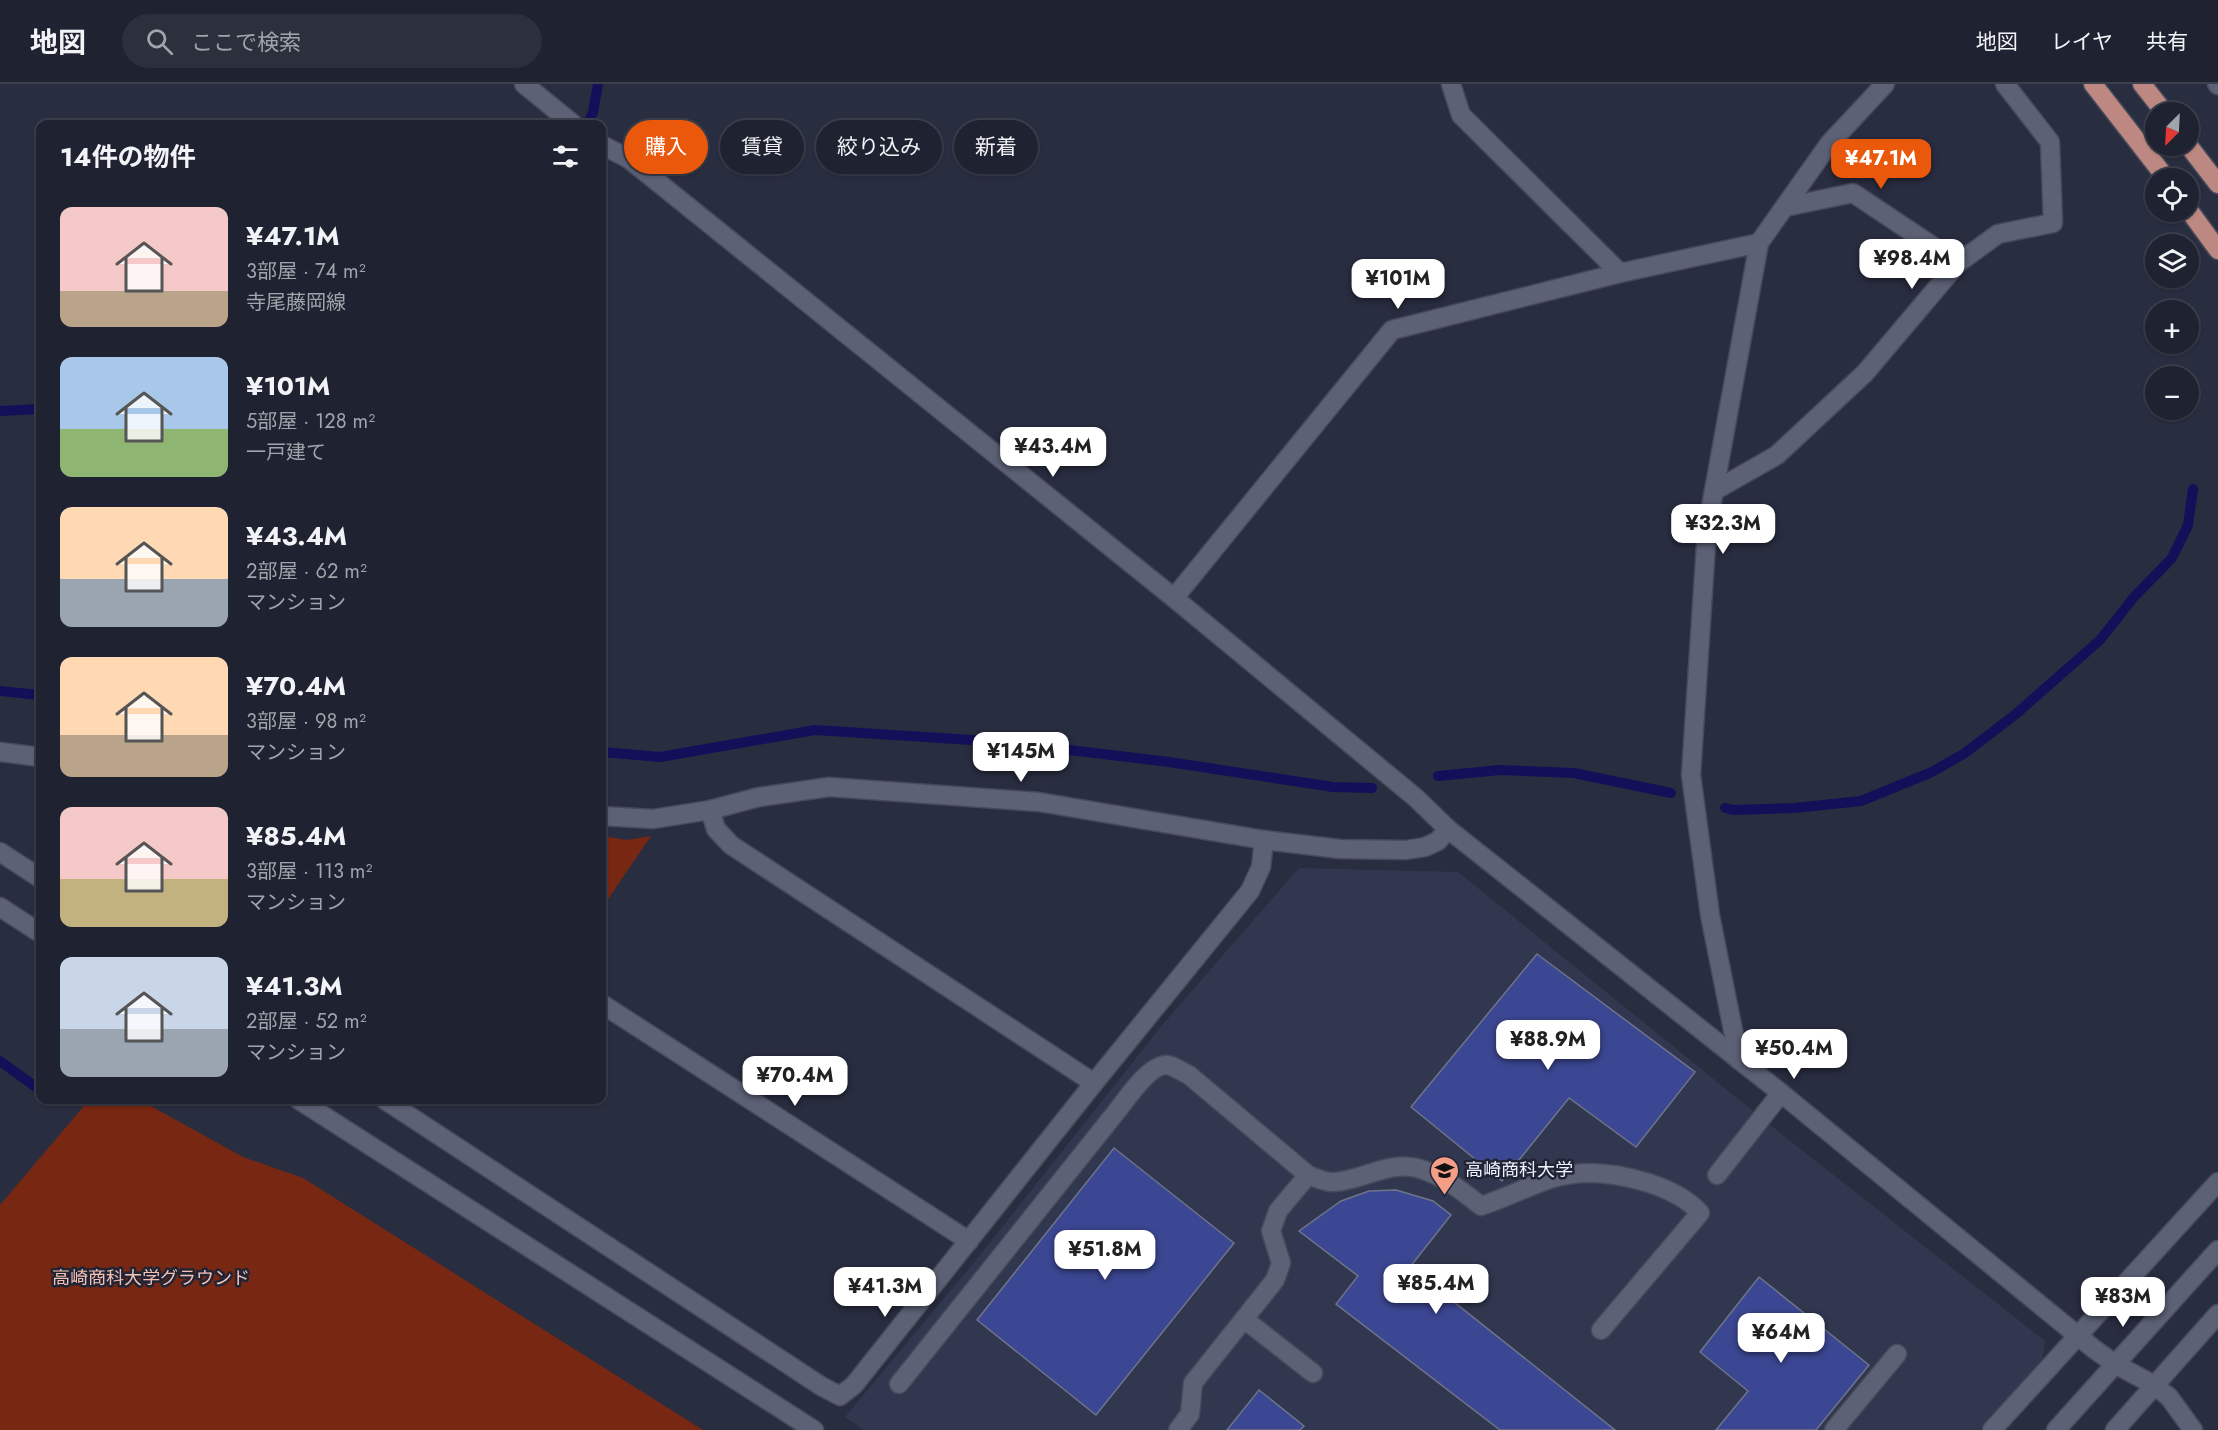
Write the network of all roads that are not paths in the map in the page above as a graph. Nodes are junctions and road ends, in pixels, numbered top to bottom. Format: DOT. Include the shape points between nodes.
graph roads {
  1 [pos="524,84"];
  2 [pos="1451,84"];
  3 [pos="1885,84"];
  4 [pos="2004,84"];
  5 [pos="2093,84"];
  6 [pos="2142,84"];
  7 [pos="2156,102"];
  8 [pos="568,120"];
  9 [pos="606,147"];
  10 [pos="2196,156"];
  11 [pos="2158,168"];
  12 [pos="2218,184"];
  13 [pos="1785,207"];
  14 [pos="2198,222"];
  15 [pos="1760,243"];
  16 [pos="2218,250"];
  17 [pos="1958,263"];
  18 [pos="1620,273"];
  19 [pos="1714,490"];
  20 [pos="1174,598"];
  21 [pos="0,752"];
  22 [pos="36,756"];
  23 [pos="710,810"];
  24 [pos="606,816"];
  25 [pos="1448,829"];
  26 [pos="1264,840"];
  27 [pos="0,852"];
  28 [pos="36,875"];
  29 [pos="0,907"];
  30 [pos="36,930"];
  31 [pos="606,1007"];
  32 [pos="1739,1059"];
  33 [pos="1094,1083"];
  34 [pos="1781,1093"];
  35 [pos="305,1104"];
  36 [pos="399,1104"];
  37 [pos="1308,1175"];
  38 [pos="1717,1175"];
  39 [pos="2218,1182"];
  40 [pos="969,1241"];
  41 [pos="2218,1250"];
  42 [pos="2218,1314"];
  43 [pos="1244,1319"];
  44 [pos="1601,1330"];
  45 [pos="2079,1336"];
  46 [pos="1897,1354"];
  47 [pos="2115,1364"];
  48 [pos="1313,1373"];
  49 [pos="899,1384"];
  50 [pos="2154,1385"];
  51 [pos="814,1430"];
  52 [pos="1178,1430"];
  53 [pos="1834,1430"];
  54 [pos="1992,1430"];
  55 [pos="2056,1430"];
  56 [pos="2115,1430"];
  57 [pos="2193,1430"];
  1 -- 8 [label="street"];
  2 -- 18 [label="street" via="1461,115"];
  3 -- 13 [label="street" via="1829,144"];
  4 -- 17 [label="street" via="2050,142 2053,223 1998,234"];
  5 -- 11 [label="main road"];
  6 -- 7 [label="main road"];
  9 -- 20 [label="street" via="629,159"];
  10 -- 12 [label="main road"];
  13 -- 15 [label="street"];
  13 -- 17 [label="street" via="1853,193"];
  14 -- 16 [label="main road"];
  15 -- 18 [label="street"];
  15 -- 19 [label="street"];
  17 -- 19 [label="street" via="1865,373 1777,455"];
  18 -- 20 [label="street" via="1392,330"];
  19 -- 32 [label="street" via="1707,529 1690,775 1710,915"];
  20 -- 25 [label="street" via="1416,798"];
  21 -- 22 [label="street"];
  23 -- 24 [label="street" via="652,819"];
  23 -- 26 [label="street" via="759,797 829,787 1039,802"];
  23 -- 33 [label="street" via="716,829 731,845"];
  25 -- 26 [label="street" via="1438,841 1406,850 1340,849"];
  25 -- 32 [label="street"];
  26 -- 33 [label="street" via="1261,867 1250,891"];
  27 -- 28 [label="street"];
  29 -- 30 [label="street"];
  31 -- 40 [label="street"];
  32 -- 34 [label="street"];
  33 -- 40 [label="street"];
  34 -- 38 [label="street"];
  34 -- 45 [label="street"];
  35 -- 51 [label="street"];
  36 -- 40 [label="street" via="840,1396 854,1385"];
  37 -- 43 [label="street" via="1278,1211 1270,1231 1281,1263 1275,1280"];
  37 -- 44 [label="street" via="1334,1182 1396,1166 1416,1167 1441,1177 1481,1206 1580,1172 1629,1176 1664,1188 1693,1205 1700,1213"];
  37 -- 49 [label="street" via="1189,1075 1170,1065 1159,1066 1117,1111"];
  39 -- 45 [label="street"];
  41 -- 47 [label="street"];
  42 -- 50 [label="street"];
  43 -- 48 [label="street"];
  43 -- 52 [label="street" via="1193,1383 1190,1414"];
  45 -- 47 [label="street"];
  45 -- 54 [label="street"];
  46 -- 53 [label="street"];
  47 -- 50 [label="street"];
  47 -- 55 [label="street"];
  50 -- 56 [label="street"];
  50 -- 57 [label="street" via="2169,1397"];
}
